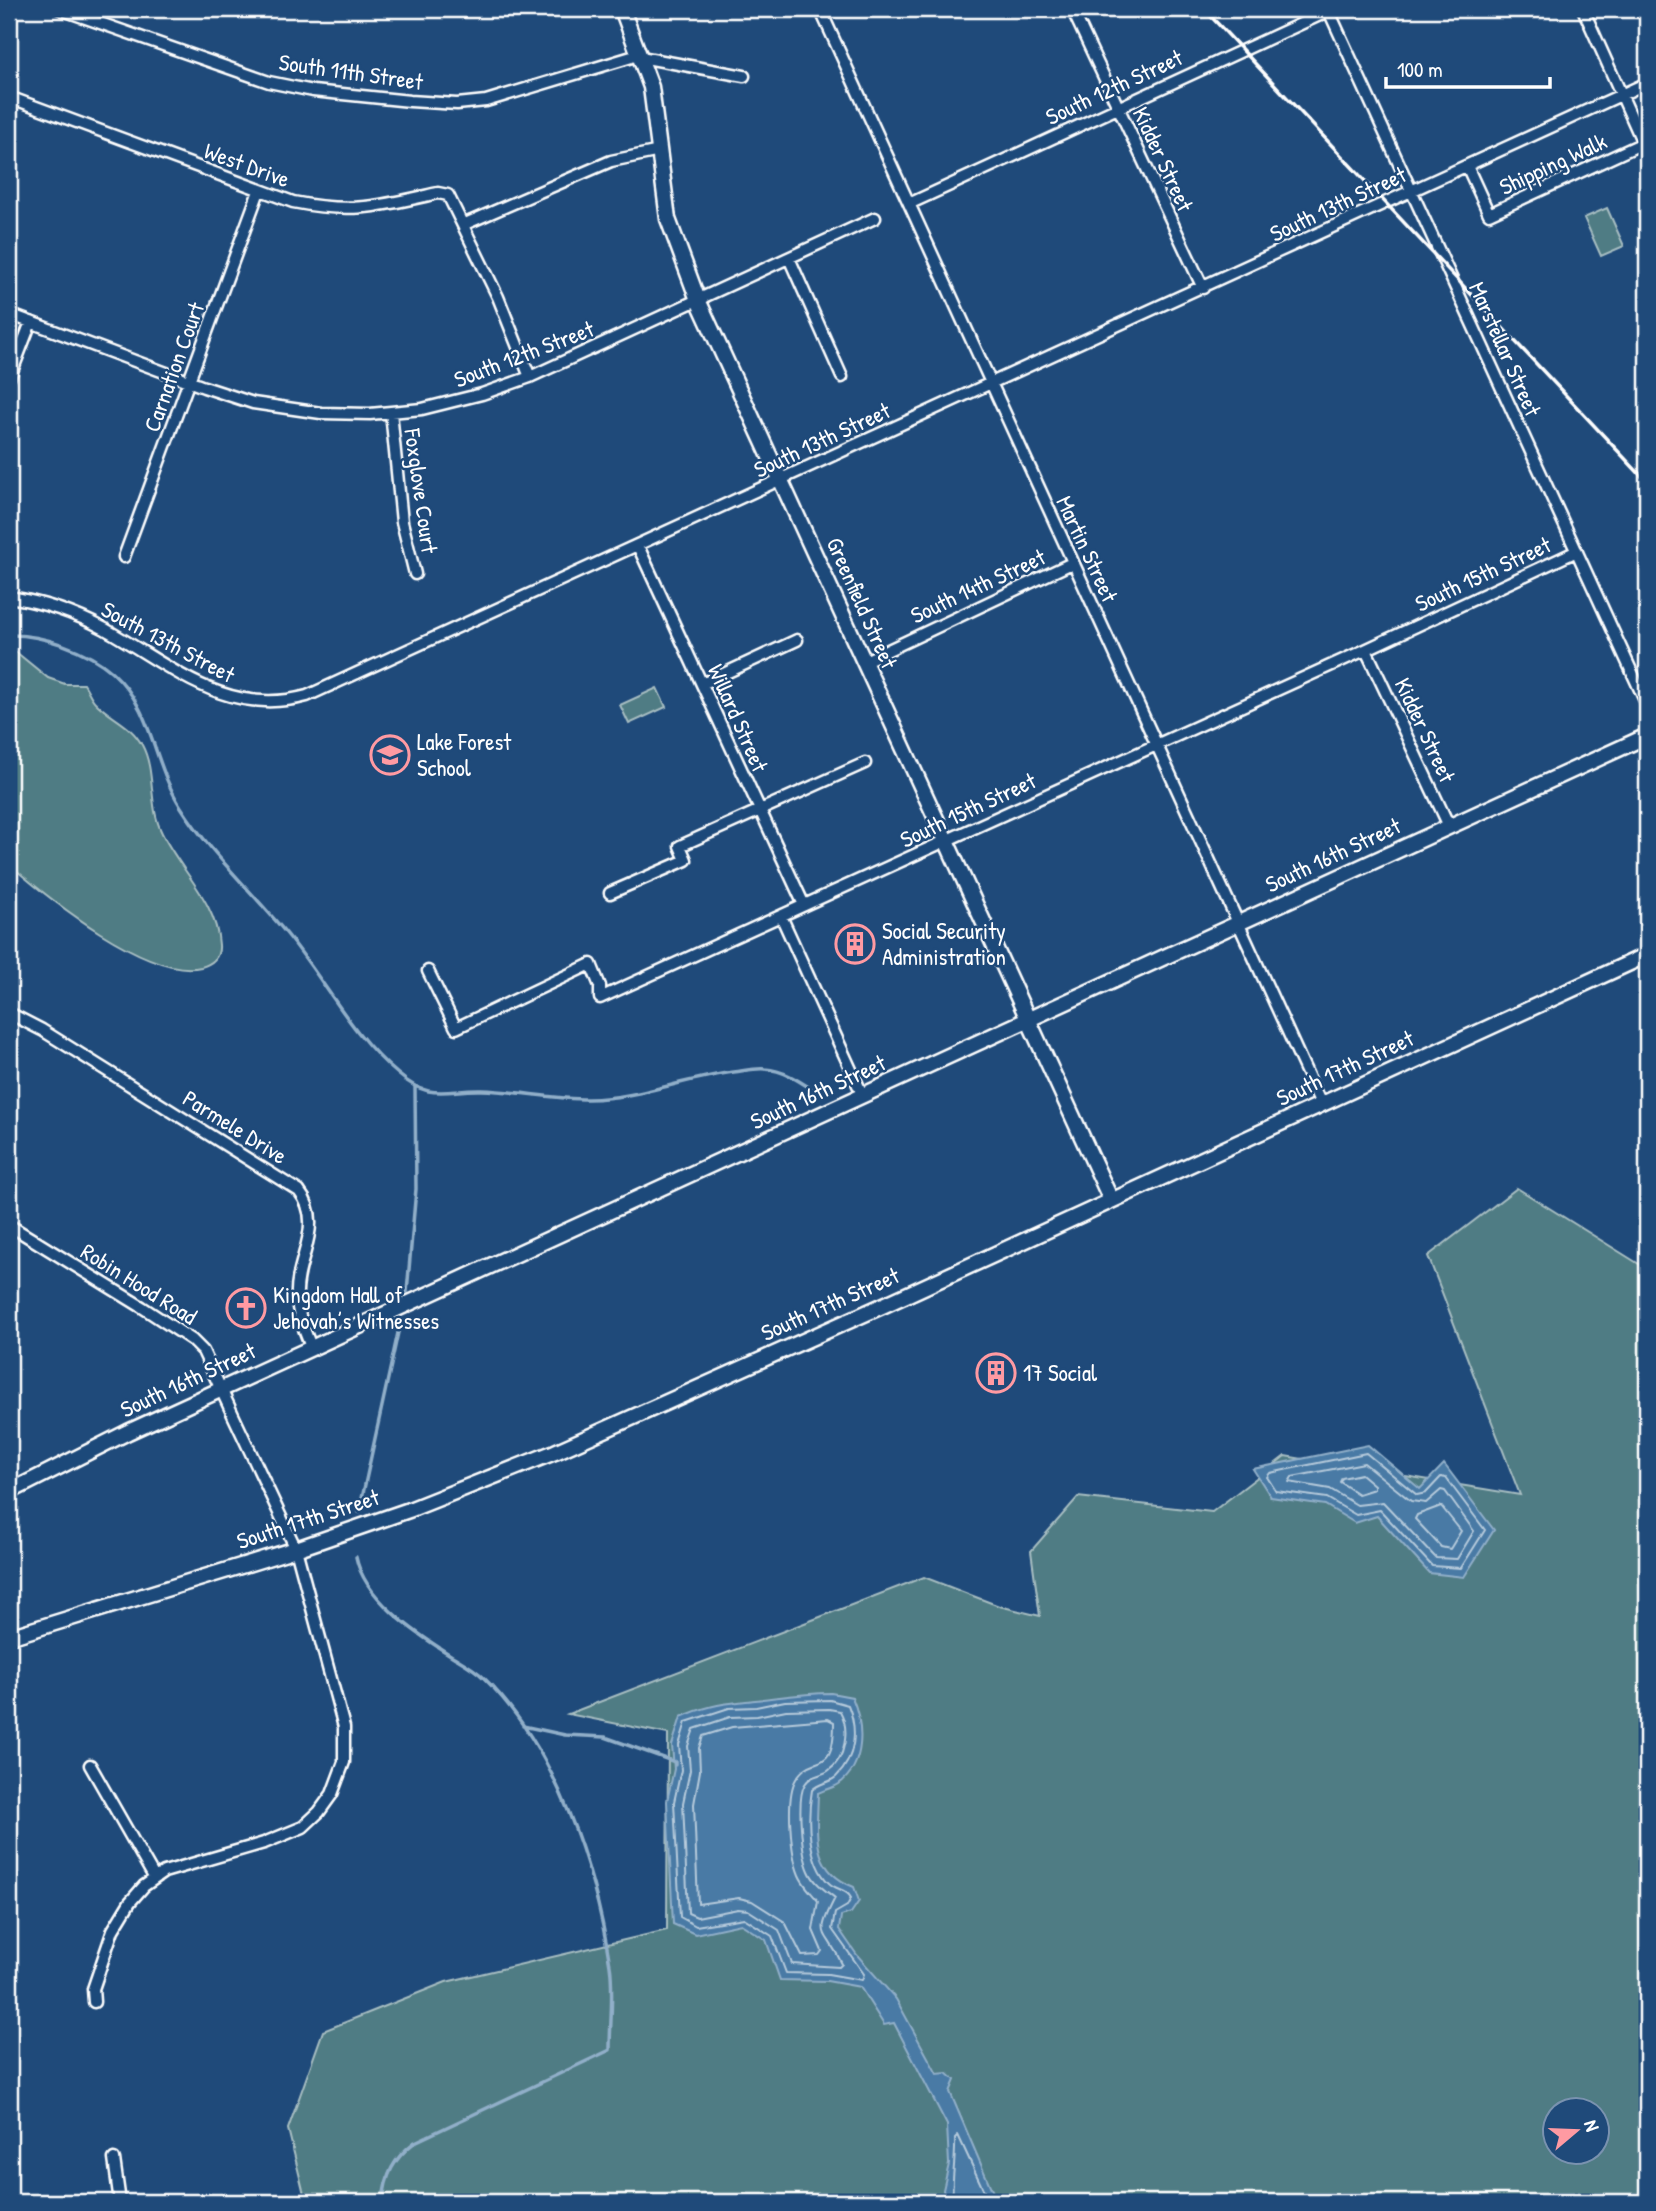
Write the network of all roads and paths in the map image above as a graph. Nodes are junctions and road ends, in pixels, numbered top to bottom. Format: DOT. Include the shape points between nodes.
graph roads {
  1 [pos="60,9"];
  2 [pos="622,9"];
  3 [pos="820,9"];
  4 [pos="1072,9"];
  5 [pos="1330,9"];
  6 [pos="1583,9"];
  7 [pos="641,57"];
  8 [pos="744,76"];
  9 [pos="1647,83"];
  10 [pos="1622,95"];
  11 [pos="9,97"];
  12 [pos="1117,106"];
  13 [pos="1645,146"];
  14 [pos="660,151"];
  15 [pos="1467,166"];
  16 [pos="259,191"];
  17 [pos="1412,192"];
  18 [pos="911,203"];
  19 [pos="875,218"];
  20 [pos="465,225"];
  21 [pos="789,258"];
  22 [pos="1203,288"];
  23 [pos="698,300"];
  24 [pos="9,314"];
  25 [pos="31,322"];
  26 [pos="530,377"];
  27 [pos="842,377"];
  28 [pos="9,379"];
  29 [pos="189,382"];
  30 [pos="991,384"];
  31 [pos="391,412"];
  32 [pos="782,480"];
  33 [pos="638,546"];
  34 [pos="1577,551"];
  35 [pos="124,557"];
  36 [pos="1072,563"];
  37 [pos="415,574"];
  38 [pos="9,597"];
  39 [pos="797,640"];
  40 [pos="1366,650"];
  41 [pos="863,662"];
  42 [pos="702,684"];
  43 [pos="1647,705"];
  44 [pos="1647,736"];
  45 [pos="1156,744"];
  46 [pos="865,763"];
  47 [pos="760,812"];
  48 [pos="1449,827"];
  49 [pos="947,842"];
  50 [pos="610,893"];
  51 [pos="804,905"];
  52 [pos="781,916"];
  53 [pos="1240,923"];
  54 [pos="1647,955"];
  55 [pos="428,971"];
  56 [pos="9,1013"];
  57 [pos="1028,1020"];
  58 [pos="863,1096"];
  59 [pos="1321,1104"];
  60 [pos="1111,1200"];
  61 [pos="9,1225"];
  62 [pos="312,1349"];
  63 [pos="221,1390"];
  64 [pos="9,1492"];
  65 [pos="296,1549"];
  66 [pos="9,1637"];
  67 [pos="90,1765"];
  68 [pos="154,1877"];
  69 [pos="94,2002"];
  70 [pos="114,2159"];
  71 [pos="120,2202"];
  1 -- 7 [label="street, South 11th Street" via="270,82 410,101 457,104 486,100 617,60"];
  2 -- 7 [label="main road, Greenfield Street"];
  3 -- 18 [label="street, Martin Street"];
  4 -- 12 [label="street, Kidder Street"];
  5 -- 12 [label="street, South 12th Street"];
  5 -- 17 [label="street, Marstellar Street"];
  6 -- 10 [label="street"];
  7 -- 8 [label="street"];
  7 -- 14 [label="main road, Greenfield Street" via="651,87"];
  9 -- 10 [label="street, South 13th Street"];
  10 -- 13 [label="street"];
  10 -- 15 [label="street, South 13th Street"];
  11 -- 16 [label="street, West Drive"];
  12 -- 18 [label="street, South 12th Street"];
  12 -- 22 [label="street, Kidder Street"];
  13 -- 15 [label="street, Shipping Walk" via="1489,214"];
  14 -- 20 [label="street" via="611,161"];
  14 -- 23 [label="main road, Greenfield Street" via="668,219"];
  15 -- 17 [label="street, South 13th Street"];
  16 -- 20 [label="street, West Drive" via="336,210 377,208 443,194"];
  16 -- 29 [label="street, Carnation Court"];
  17 -- 22 [label="street, South 13th Street"];
  17 -- 34 [label="street, Marstellar Street"];
  18 -- 30 [label="street, Martin Street"];
  19 -- 21 [label="street, South 12th Street"];
  20 -- 26 [label="street"];
  21 -- 23 [label="street, South 12th Street"];
  21 -- 27 [label="street"];
  22 -- 30 [label="street, South 13th Street"];
  23 -- 26 [label="street, South 12th Street"];
  23 -- 32 [label="main road, Greenfield Street"];
  24 -- 25 [label="street, South 12th Street"];
  25 -- 28 [label="street"];
  25 -- 29 [label="street, South 12th Street"];
  26 -- 31 [label="street, South 12th Street" via="454,402"];
  29 -- 31 [label="street, South 12th Street" via="253,403 293,410"];
  29 -- 35 [label="street, Carnation Court"];
  30 -- 32 [label="street, South 13th Street"];
  30 -- 36 [label="street, Martin Street"];
  31 -- 37 [label="street, Foxglove Court" via="401,510"];
  32 -- 33 [label="street, South 13th Street"];
  32 -- 41 [label="main road, Greenfield Street"];
  33 -- 38 [label="street, South 13th Street" via="323,690 284,701 255,702 221,695 92,622"];
  33 -- 42 [label="street, Willard Street"];
  34 -- 40 [label="street, South 15th Street"];
  34 -- 43 [label="street, Marstellar Street"];
  36 -- 41 [label="street, South 14th Street"];
  36 -- 45 [label="street, Martin Street"];
  39 -- 42 [label="street"];
  40 -- 45 [label="street, South 15th Street"];
  40 -- 48 [label="street, Kidder Street"];
  41 -- 49 [label="main road, Greenfield Street"];
  42 -- 47 [label="street, Willard Street"];
  44 -- 48 [label="main road, South 16th Street"];
  45 -- 49 [label="street, South 15th Street"];
  45 -- 53 [label="street, Martin Street"];
  46 -- 47 [label="street"];
  47 -- 50 [label="street" via="680,846 686,860"];
  47 -- 51 [label="street, Willard Street"];
  48 -- 53 [label="main road, South 16th Street"];
  49 -- 51 [label="street, South 15th Street"];
  49 -- 57 [label="main road, Greenfield Street"];
  51 -- 52 [label="street, South 15th Street"];
  52 -- 55 [label="street, South 15th Street" via="600,998 591,964 456,1028"];
  52 -- 58 [label="street"];
  53 -- 57 [label="main road, South 16th Street"];
  53 -- 59 [label="street, Martin Street"];
  54 -- 59 [label="main road, South 17th Street"];
  56 -- 62 [label="street, Parmele Drive" via="299,1191 312,1220 296,1295"];
  57 -- 58 [label="main road, South 16th Street"];
  57 -- 60 [label="main road, Greenfield Street"];
  58 -- 62 [label="main road, South 16th Street"];
  59 -- 60 [label="main road, South 17th Street"];
  60 -- 65 [label="main road, South 17th Street" via="592,1436 409,1510"];
  61 -- 63 [label="street, Robin Hood Road" via="192,1340 203,1351"];
  62 -- 63 [label="main road, South 16th Street"];
  63 -- 64 [label="main road, South 16th Street"];
  63 -- 65 [label="street, Robin Hood Road"];
  65 -- 66 [label="main road, South 17th Street"];
  65 -- 68 [label="street, Robin Hood Road" via="344,1727 339,1778 319,1812 303,1827"];
  67 -- 68 [label="street"];
  68 -- 69 [label="street" via="130,1902 113,1930 93,1989"];
  70 -- 71 [label="street"];
}
